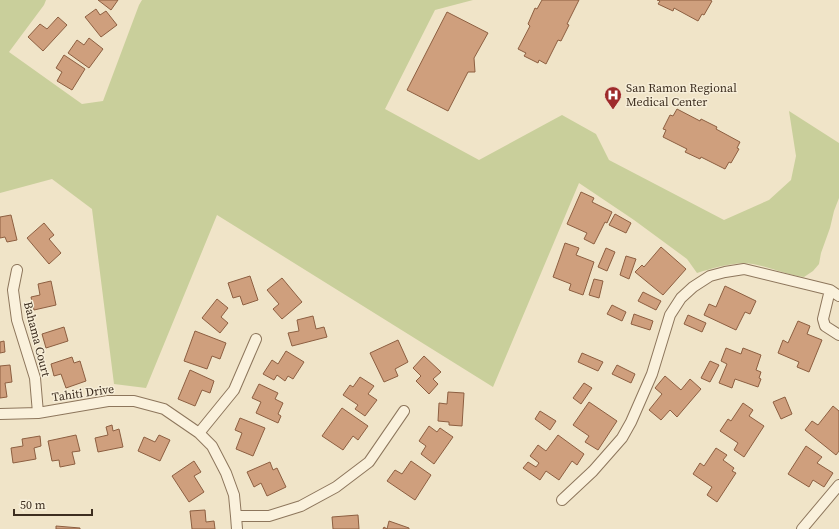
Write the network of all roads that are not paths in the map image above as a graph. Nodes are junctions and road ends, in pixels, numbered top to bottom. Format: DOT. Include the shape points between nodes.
graph roads {
  1 [pos="17,270"];
  2 [pos="830,290"];
  3 [pos="839,296"];
  4 [pos="839,335"];
  5 [pos="256,339"];
  6 [pos="404,411"];
  7 [pos="38,413"];
  8 [pos="0,414"];
  9 [pos="198,433"];
  10 [pos="839,485"];
  11 [pos="562,500"];
  12 [pos="236,516"];
  13 [pos="237,529"];
  14 [pos="802,529"];
  1 -- 7 [label="street, Bahama Court" via="13,290 17,320 35,378"];
  2 -- 3 [label="street"];
  2 -- 4 [label="street" via="823,319 826,326"];
  2 -- 11 [label="street" via="744,269 710,276 693,287 681,298 670,315 652,374 622,438 593,471"];
  5 -- 9 [label="street" via="234,390"];
  6 -- 12 [label="street" via="369,462 336,487 301,506 269,516"];
  7 -- 8 [label="street, Tahiti Drive"];
  7 -- 9 [label="street, Tahiti Drive" via="108,401 134,401 164,408"];
  9 -- 12 [label="street, Tahiti Drive" via="212,446 226,473 234,496"];
  10 -- 14 [label="street"];
  12 -- 13 [label="street, Tahiti Drive"];
}
